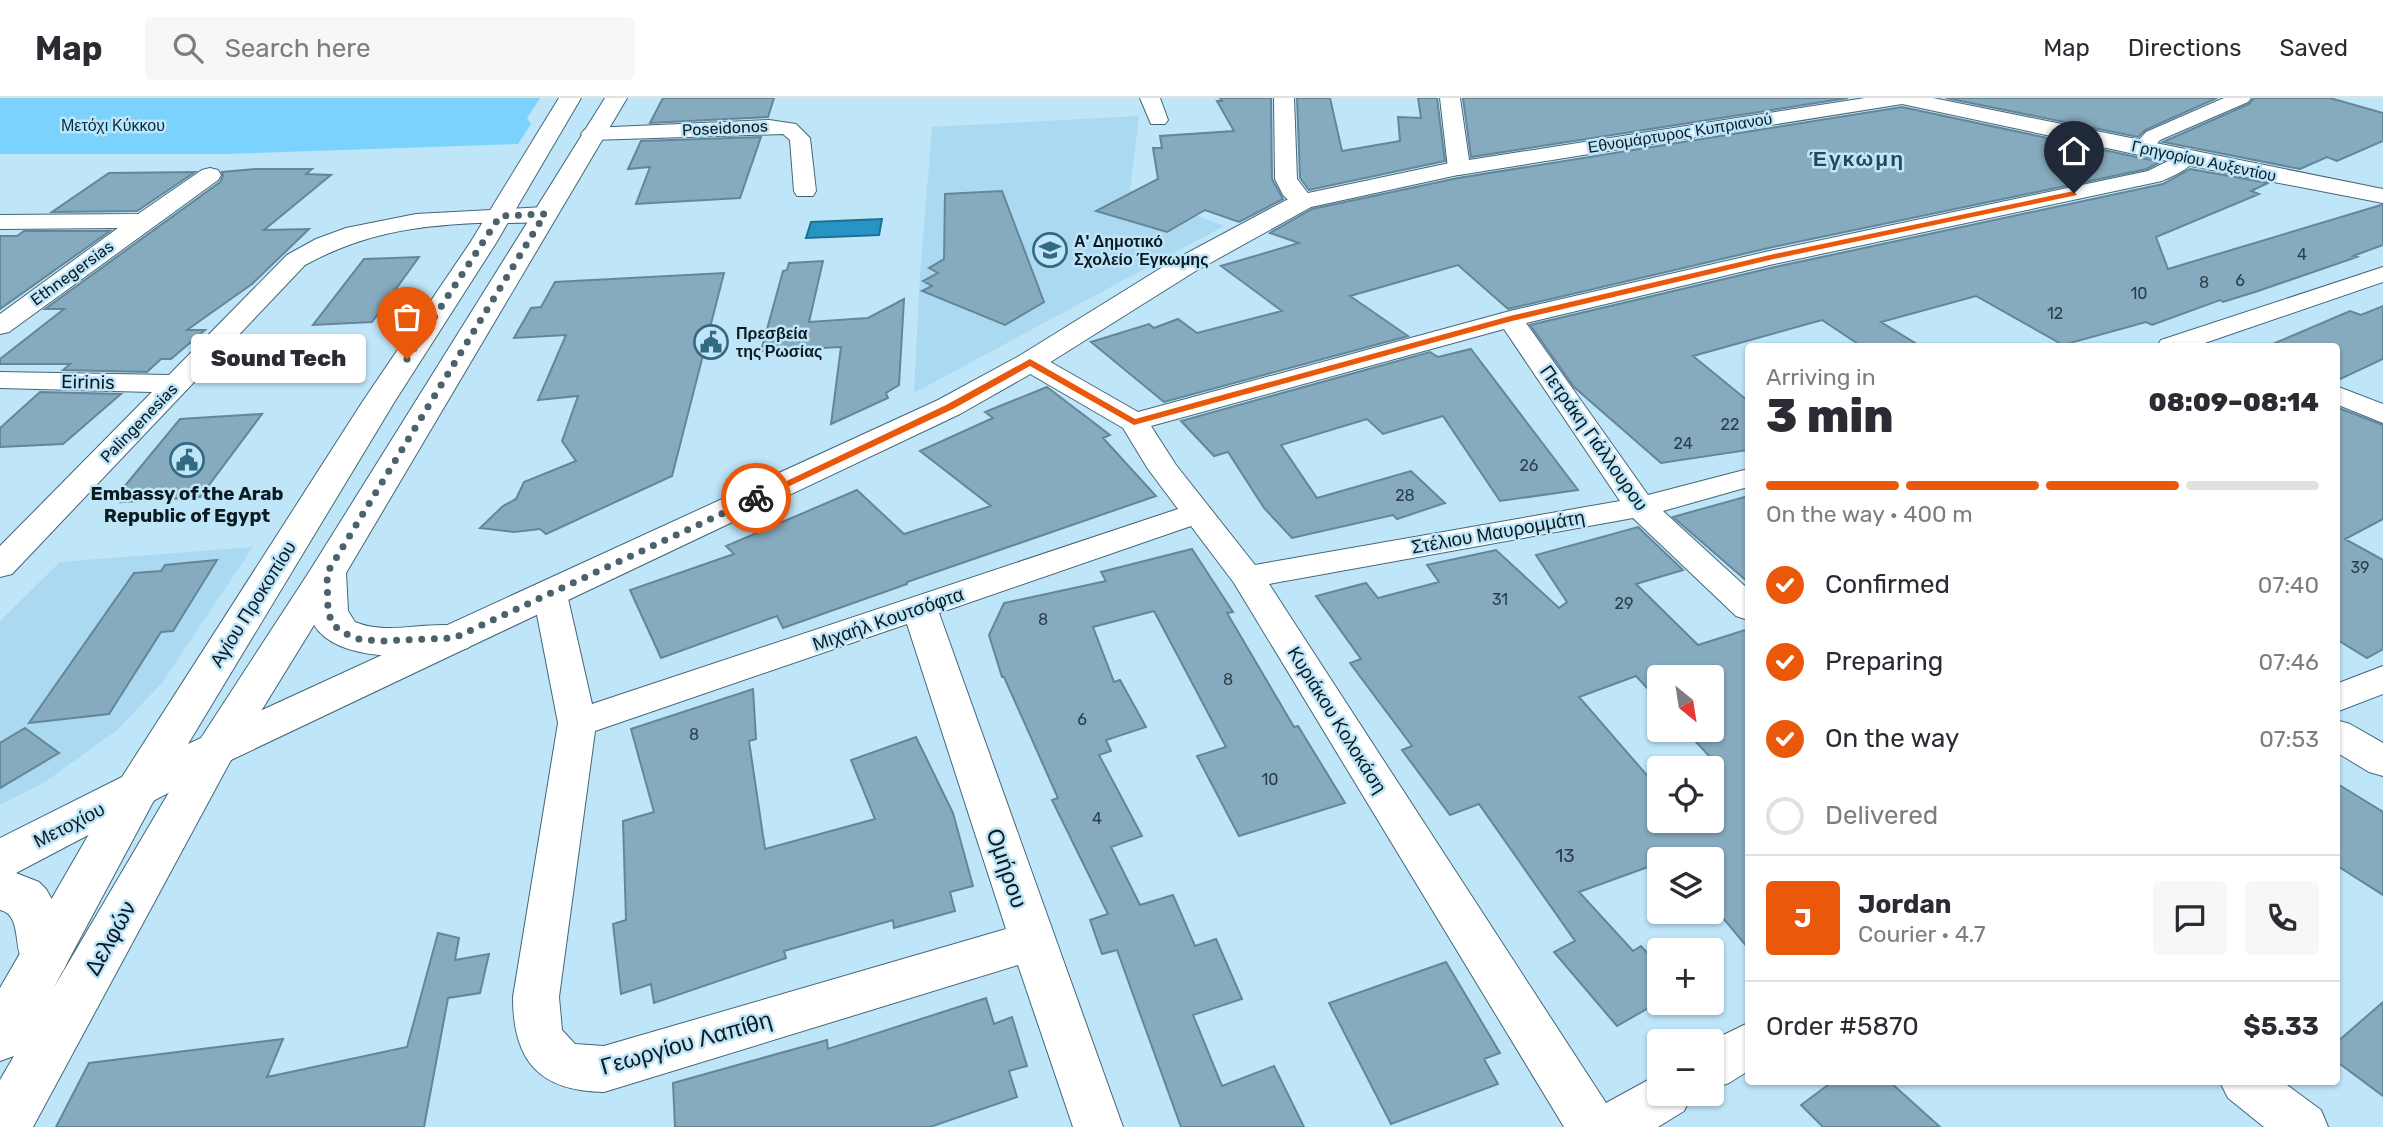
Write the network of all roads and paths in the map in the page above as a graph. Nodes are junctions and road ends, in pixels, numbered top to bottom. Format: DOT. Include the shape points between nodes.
graph roads {
  1 [pos="570,98"];
  2 [pos="616,98"];
  3 [pos="1150,98"];
  4 [pos="1284,98"];
  5 [pos="1450,98"];
  6 [pos="1902,98"];
  7 [pos="2241,98"];
  8 [pos="1158,120"];
  9 [pos="592,134"];
  10 [pos="2142,149"];
  11 [pos="2186,158"];
  12 [pos="1459,169"];
  13 [pos="210,175"];
  14 [pos="805,191"];
  15 [pos="2383,196"];
  16 [pos="1303,201"];
  17 [pos="545,214"];
  18 [pos="500,216"];
  19 [pos="143,221"];
  20 [pos="0,222"];
  21 [pos="2375,282"];
  22 [pos="1510,319"];
  23 [pos="0,326"];
  24 [pos="2214,341"];
  25 [pos="1030,362"];
  26 [pos="0,380"];
  27 [pos="176,384"];
  28 [pos="2340,396"];
  29 [pos="2383,414"];
  30 [pos="1134,422"];
  31 [pos="1745,479"];
  32 [pos="1640,507"];
  33 [pos="1198,513"];
  34 [pos="0,528"];
  35 [pos="37,529"];
  36 [pos="0,566"];
  37 [pos="327,573"];
  38 [pos="1247,577"];
  39 [pos="550,594"];
  40 [pos="1745,605"];
  41 [pos="920,609"];
  42 [pos="454,638"];
  43 [pos="2383,679"];
  44 [pos="2340,697"];
  45 [pos="577,723"];
  46 [pos="2340,736"];
  47 [pos="216,749"];
  48 [pos="2383,761"];
  49 [pos="138,789"];
  50 [pos="0,860"];
  51 [pos="0,890"];
  52 [pos="1032,941"];
  53 [pos="46,956"];
  54 [pos="0,1037"];
  55 [pos="1745,1047"];
  56 [pos="1724,1060"];
  57 [pos="2249,1085"];
  58 [pos="1631,1118"];
  59 [pos="3,1127"];
  60 [pos="1098,1127"];
  61 [pos="2303,1127"];
  1 -- 18 [label="main road, Αγίου Προκοπίου"];
  2 -- 9 [label="main road"];
  3 -- 8 [label="street"];
  4 -- 16 [label="street" via="1286,179"];
  5 -- 12 [label="street"];
  6 -- 10 [label="main road, Γρηγορίου Αυξεντίου"];
  6 -- 12 [label="street, Εθνομάρτυρος Κυπριανού"];
  7 -- 10 [label="street" via="2153,136"];
  9 -- 14 [label="street, Poseidonos" via="789,128 800,138"];
  9 -- 17 [label="main road"];
  10 -- 11 [label="main road, Γρηγορίου Αυξεντίου"];
  11 -- 15 [label="main road, Γρηγορίου Αυξεντίου"];
  11 -- 22 [label="street" via="2154,176"];
  12 -- 16 [label="main road, Μετοχίου"];
  13 -- 19 [label="street, Ethnegersias"];
  16 -- 25 [label="main road, Μετοχίου" via="1184,266"];
  17 -- 18 [label="street, Palingenesias"];
  17 -- 37 [label="main road"];
  18 -- 27 [label="street, Palingenesias" via="377,225 317,247 296,260"];
  18 -- 49 [label="main road, Αγίου Προκοπίου"];
  19 -- 20 [label="street"];
  19 -- 23 [label="street, Ethnegersias"];
  21 -- 24 [label="street"];
  22 -- 30 [label="street"];
  22 -- 32 [label="street, Πετράκη Γιάλλουρου"];
  25 -- 30 [label="street, Κυριάκου Κολοκάση"];
  25 -- 39 [label="main road, Μετοχίου" via="926,418"];
  26 -- 27 [label="street, Eirinis"];
  27 -- 35 [label="street, Palingenesias"];
  28 -- 29 [label="street"];
  30 -- 33 [label="street, Κυριάκου Κολοκάση"];
  31 -- 32 [label="street, Στέλιου Μαυρομμάτη"];
  32 -- 38 [label="street, Στέλιου Μαυρομμάτη"];
  32 -- 40 [label="street, Πετράκη Γιάλλουρου"];
  33 -- 38 [label="street, Κυριάκου Κολοκάση"];
  33 -- 41 [label="street, Μιχαήλ Κουτσόφτα"];
  34 -- 35 [label="street"];
  35 -- 36 [label="street, Palingenesias"];
  37 -- 42 [label="main road" via="328,612 333,625 344,633 381,641"];
  37 -- 47 [label="main road"];
  38 -- 58 [label="street, Κυριάκου Κολοκάση"];
  39 -- 42 [label="main road, Μετοχίου"];
  39 -- 45 [label="street, Γεωργίου Λαπίθη"];
  41 -- 45 [label="street, Μιχαήλ Κουτσόφτα"];
  41 -- 52 [label="street, Ομήρου"];
  42 -- 47 [label="main road, Μετοχίου"];
  43 -- 44 [label="street"];
  45 -- 52 [label="street, Γεωργίου Λαπίθη" via="536,997 540,1038 551,1056 569,1067 604,1069"];
  46 -- 48 [label="street"];
  47 -- 49 [label="main road, Μετοχίου"];
  47 -- 59 [label="main road, Δελφών"];
  49 -- 50 [label="main road, Μετοχίου"];
  49 -- 53 [label="main road"];
  51 -- 53 [label="main road" via="27,899"];
  52 -- 60 [label="street, Ομήρου"];
  53 -- 54 [label="main road"];
  55 -- 56 [label="street"];
  57 -- 61 [label="street"];
}
